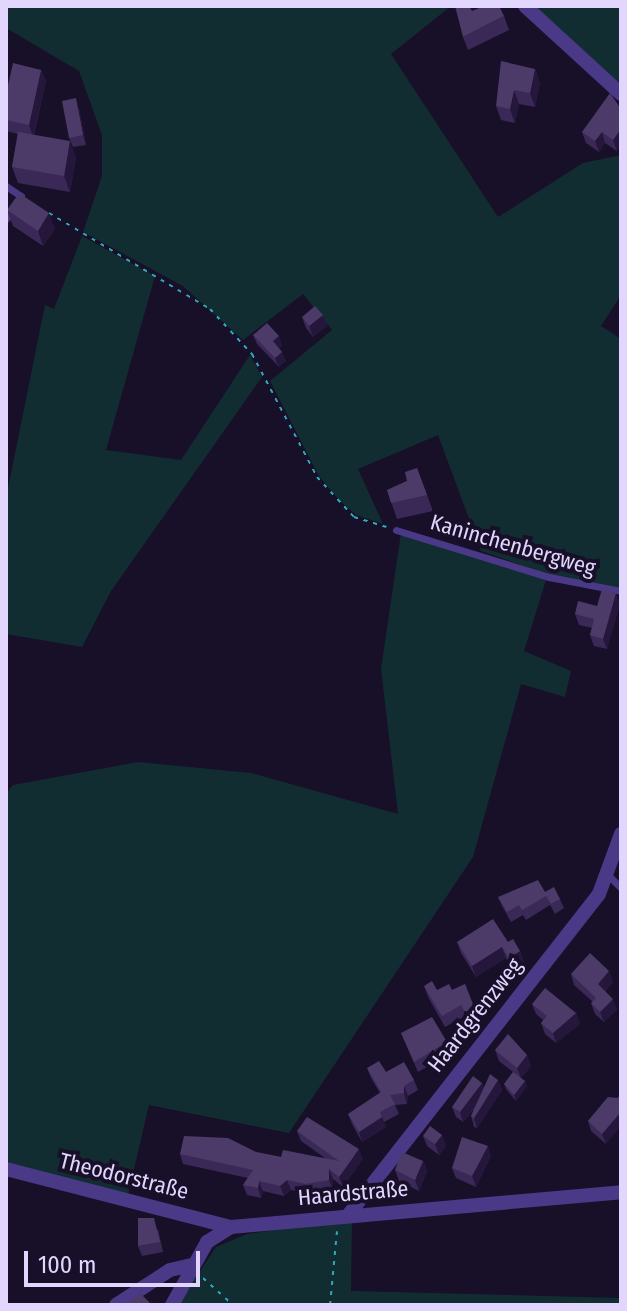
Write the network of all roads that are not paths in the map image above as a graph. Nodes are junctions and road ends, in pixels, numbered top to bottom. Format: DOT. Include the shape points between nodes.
graph roads {
  1 [pos="525,6"];
  2 [pos="621,94"];
  3 [pos="6,186"];
  4 [pos="6,219"];
  5 [pos="396,530"];
  6 [pos="621,591"];
  7 [pos="621,834"];
  8 [pos="606,873"];
  9 [pos="621,888"];
  10 [pos="6,1169"];
  11 [pos="621,1192"];
  12 [pos="343,1215"];
  13 [pos="231,1227"];
  14 [pos="192,1265"];
  15 [pos="116,1305"];
  16 [pos="172,1305"];
  1 -- 2 [label="street"];
  3 -- 4 [label="lane" via="21,196"];
  5 -- 6 [label="lane, Kaninchenbergweg" via="549,577"];
  7 -- 8 [label="street, Haardgrenzweg"];
  8 -- 9 [label="lane"];
  8 -- 12 [label="street, Haardgrenzweg" via="599,894"];
  10 -- 13 [label="street, Theodorstraße"];
  11 -- 12 [label="street, Haardstraße"];
  12 -- 13 [label="street, Haardstraße"];
  13 -- 14 [label="street" via="207,1242"];
  14 -- 15 [label="street" via="170,1270"];
  14 -- 16 [label="street" via="188,1283"];
}
